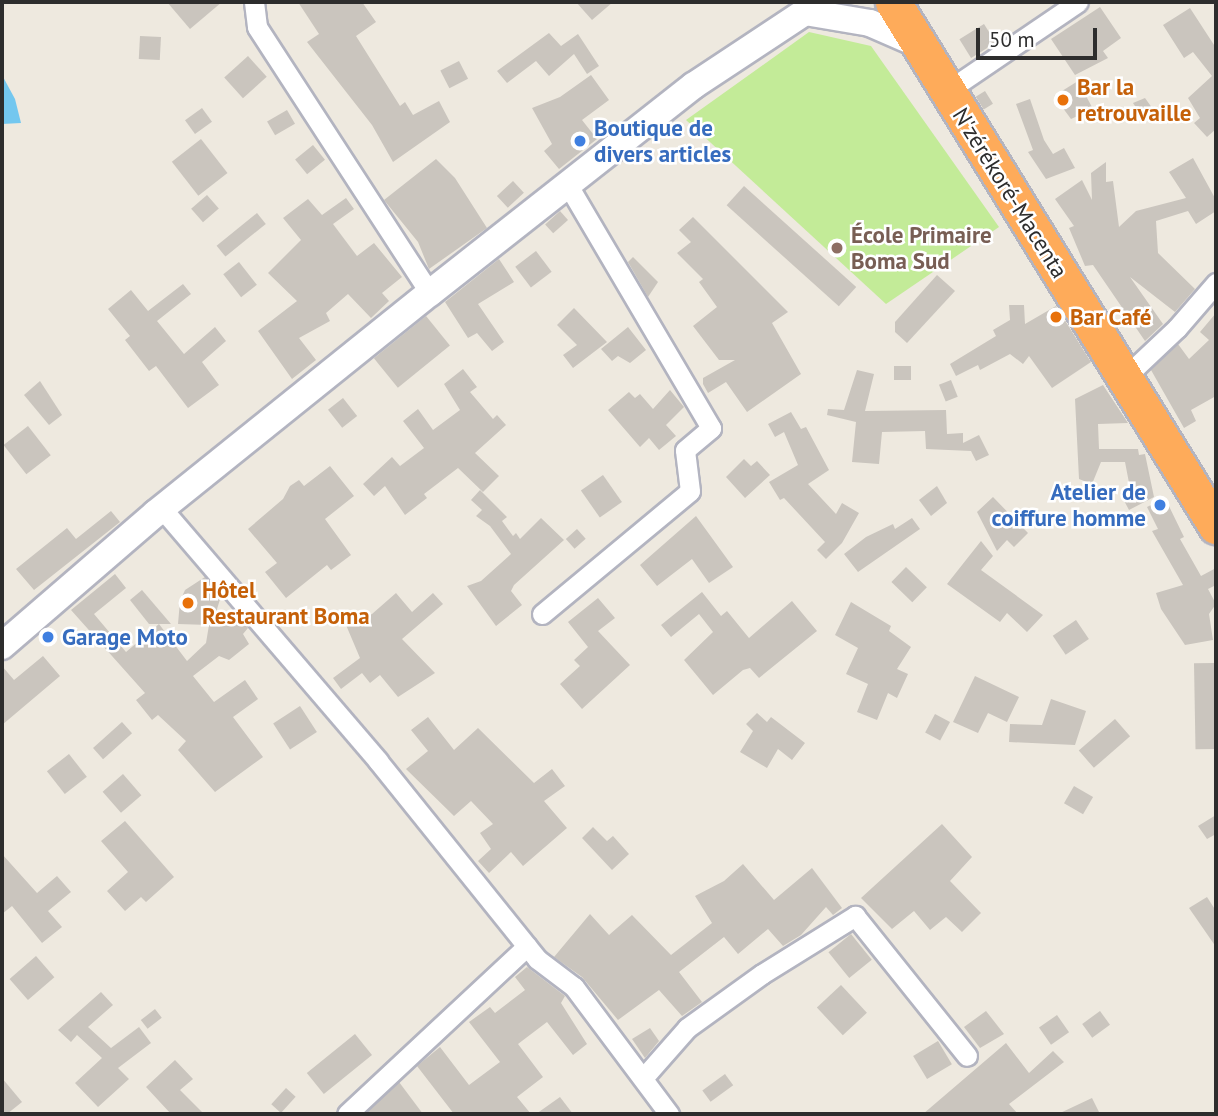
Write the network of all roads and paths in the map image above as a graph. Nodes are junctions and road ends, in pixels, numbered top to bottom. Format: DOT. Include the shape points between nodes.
graph roads {
  1 [pos="254,2"];
  2 [pos="893,2"];
  3 [pos="1078,2"];
  4 [pos="809,7"];
  5 [pos="918,44"];
  6 [pos="947,91"];
  7 [pos="568,185"];
  8 [pos="1216,283"];
  9 [pos="430,293"];
  10 [pos="1124,377"];
  11 [pos="164,511"];
  12 [pos="1216,526"];
  13 [pos="542,614"];
  14 [pos="2,646"];
  15 [pos="527,946"];
  16 [pos="967,1056"];
  17 [pos="644,1077"];
  18 [pos="347,1114"];
  19 [pos="668,1114"];
  1 -- 9 [label="street" via="257,27"];
  2 -- 5 [label="highway, N'zérékoré-Macenta"];
  3 -- 6 [label="street"];
  4 -- 5 [label="street" via="870,23"];
  4 -- 7 [label="street" via="692,86"];
  5 -- 6 [label="highway, N'zérékoré-Macenta"];
  6 -- 10 [label="highway, N'zérékoré-Macenta"];
  7 -- 9 [label="street"];
  7 -- 13 [label="street" via="711,428 685,450 690,491"];
  8 -- 10 [label="street" via="1177,328"];
  9 -- 11 [label="street"];
  10 -- 12 [label="highway, N'zérékoré-Macenta"];
  11 -- 14 [label="street"];
  11 -- 15 [label="street" via="379,761"];
  15 -- 17 [label="street" via="574,987"];
  15 -- 18 [label="street"];
  16 -- 17 [label="street" via="855,916 687,1028"];
  17 -- 19 [label="street"];
}
